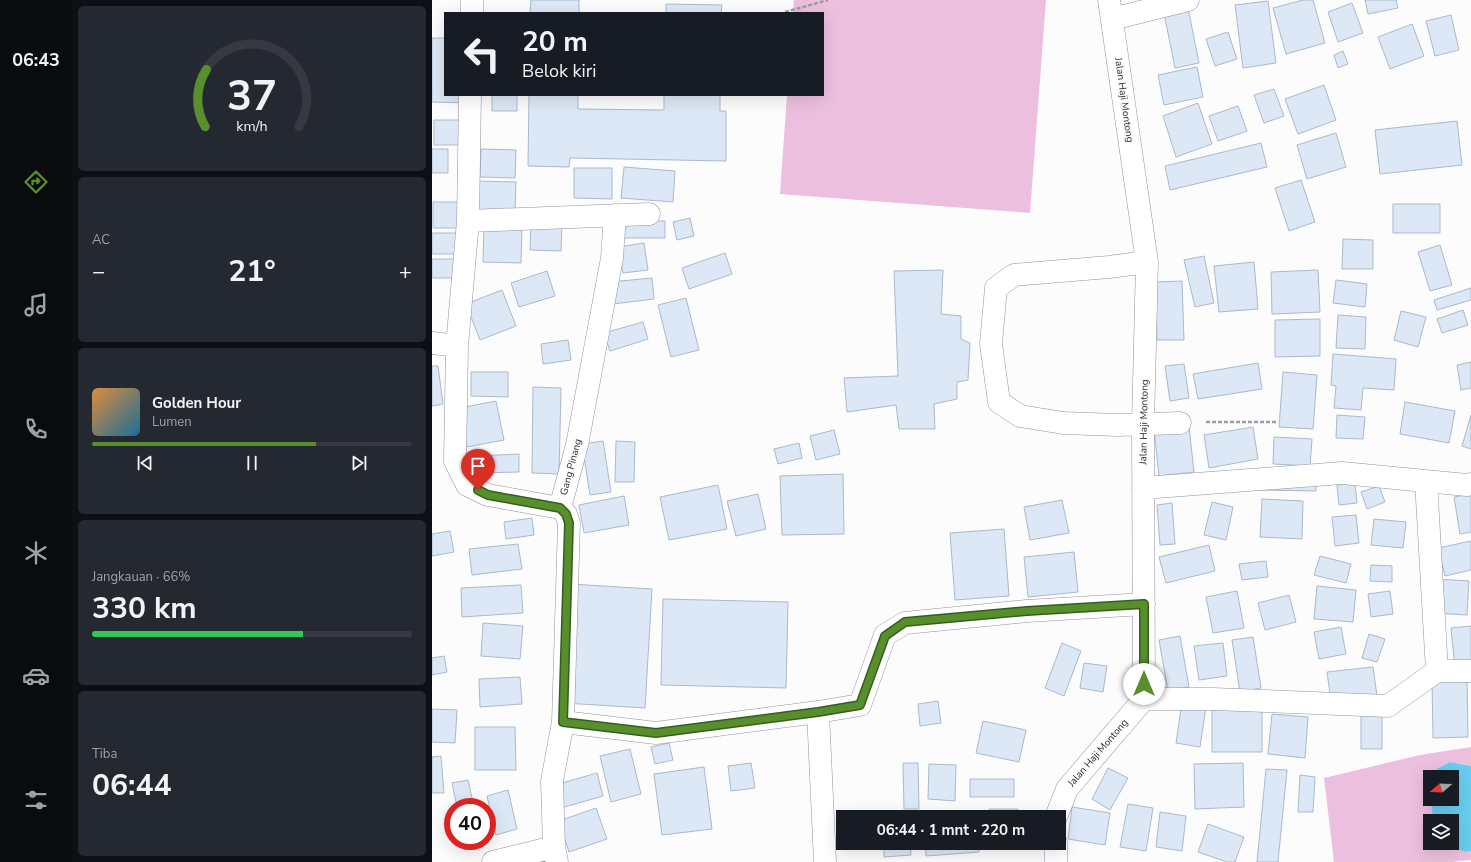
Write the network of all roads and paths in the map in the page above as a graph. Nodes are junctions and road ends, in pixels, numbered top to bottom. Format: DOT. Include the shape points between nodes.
graph roads {
  1 [pos="472,0"];
  2 [pos="828,0"];
  3 [pos="1188,0"];
  4 [pos="1110,9"];
  5 [pos="472,12"];
  6 [pos="785,12"];
  7 [pos="470,96"];
  8 [pos="649,214"];
  9 [pos="615,215"];
  10 [pos="468,221"];
  11 [pos="1147,262"];
  12 [pos="432,343"];
  13 [pos="457,346"];
  14 [pos="1212,422"];
  15 [pos="1276,422"];
  16 [pos="1180,423"];
  17 [pos="1143,424"];
  18 [pos="1426,481"];
  19 [pos="1471,484"];
  20 [pos="1143,488"];
  21 [pos="560,508"];
  22 [pos="1144,604"];
  23 [pos="1437,671"];
  24 [pos="1471,671"];
  25 [pos="1144,699"];
  26 [pos="818,712"];
  27 [pos="563,722"];
  28 [pos="1059,810"];
  29 [pos="1056,850"];
  30 [pos="555,855"];
  31 [pos="493,862"];
  32 [pos="825,862"];
  33 [pos="1056,862"];
  1 -- 5 [label="street"];
  2 -- 6 [label="path"];
  3 -- 4 [label="street"];
  4 -- 11 [label="street, Jalan Haji Montong"];
  7 -- 10 [label="street, Gang Pinang"];
  8 -- 9 [label="street"];
  9 -- 10 [label="street"];
  9 -- 21 [label="street, Gang Pinang" via="612,258 577,445"];
  10 -- 13 [label="street, Gang Pinang"];
  11 -- 17 [label="street, Jalan Haji Montong"];
  11 -- 17 [label="street" via="1014,275 996,288 991,344 999,402 1020,416 1063,423"];
  12 -- 13 [label="street"];
  13 -- 21 [label="street, Gang Pinang" via="455,461 467,485 488,495"];
  14 -- 15 [label="path"];
  16 -- 17 [label="street"];
  17 -- 20 [label="street, Jalan Haji Montong"];
  18 -- 19 [label="street"];
  18 -- 20 [label="street" via="1342,473"];
  18 -- 23 [label="street"];
  20 -- 22 [label="street, Jalan Haji Montong"];
  21 -- 27 [label="street" via="566,514 569,523"];
  22 -- 25 [label="street, Jalan Haji Montong"];
  22 -- 26 [label="street" via="905,622 885,636 860,705"];
  23 -- 24 [label="street"];
  23 -- 25 [label="street" via="1388,706"];
  25 -- 28 [label="street, Jalan Haji Montong" via="1067,789"];
  26 -- 27 [label="street" via="656,733"];
  26 -- 32 [label="street"];
  27 -- 30 [label="street" via="552,781"];
  29 -- 33 [label="street"];
  30 -- 31 [label="street"];
}
